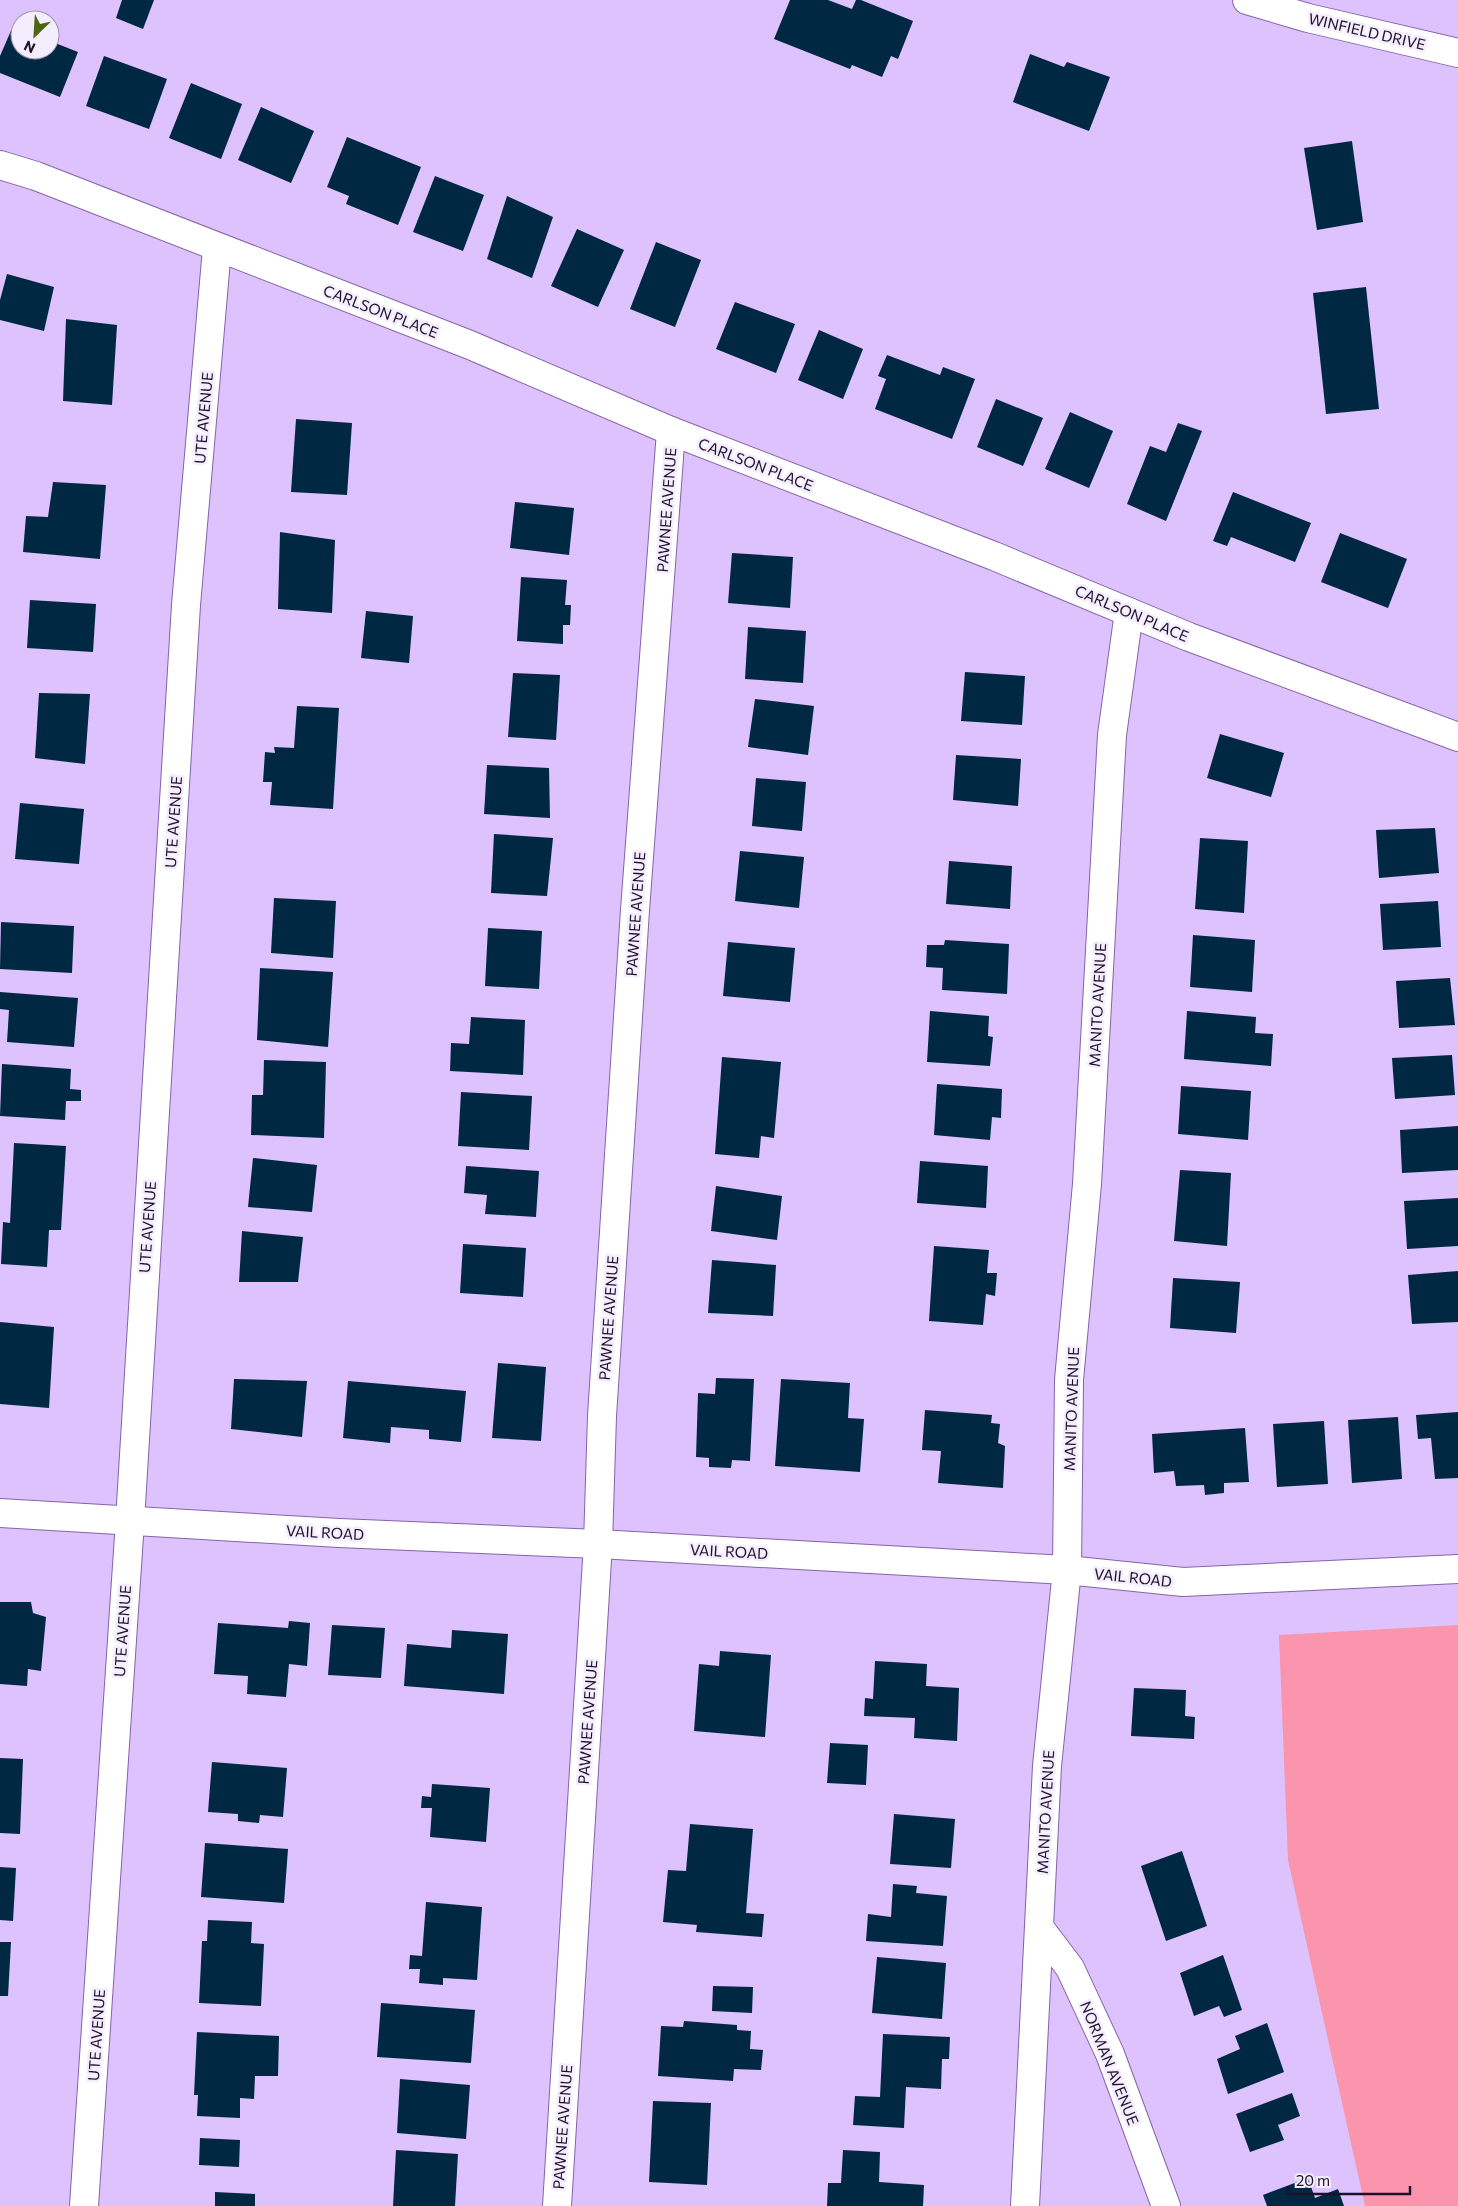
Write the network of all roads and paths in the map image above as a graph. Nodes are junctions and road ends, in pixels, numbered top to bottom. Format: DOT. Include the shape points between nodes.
graph roads {
  1 [pos="1247,0"];
  2 [pos="1458,53"];
  3 [pos="0,165"];
  4 [pos="217,248"];
  5 [pos="671,431"];
  6 [pos="1129,612"];
  7 [pos="1458,737"];
  8 [pos="0,1513"];
  9 [pos="130,1522"];
  10 [pos="598,1544"];
  11 [pos="1067,1570"];
  12 [pos="1458,1570"];
  13 [pos="1039,1928"];
  14 [pos="84,2206"];
  15 [pos="557,2206"];
  16 [pos="1025,2206"];
  17 [pos="1166,2206"];
  1 -- 2 [label="street, WINFIELD DRIVE" via="1308,18"];
  3 -- 4 [label="street, CARLSON PLACE" via="36,176"];
  4 -- 5 [label="street, CARLSON PLACE" via="470,345"];
  4 -- 9 [label="street, UTE AVENUE" via="186,605"];
  5 -- 6 [label="street, CARLSON PLACE"];
  5 -- 10 [label="street, PAWNEE AVENUE" via="634,920 604,1387"];
  6 -- 7 [label="street, CARLSON PLACE"];
  6 -- 11 [label="street, MANITO AVENUE" via="1112,734 1087,1184 1069,1380"];
  8 -- 9 [label="street, VAIL ROAD"];
  9 -- 10 [label="street, VAIL ROAD"];
  9 -- 14 [label="street, UTE AVENUE"];
  10 -- 11 [label="street, VAIL ROAD"];
  10 -- 15 [label="street, PAWNEE AVENUE"];
  11 -- 12 [label="street, VAIL ROAD" via="1183,1582"];
  11 -- 13 [label="street, MANITO AVENUE" via="1047,1766"];
  13 -- 16 [label="street, MANITO AVENUE"];
  13 -- 17 [label="street, NORMAN AVENUE" via="1070,1968 1110,2054"];
}
